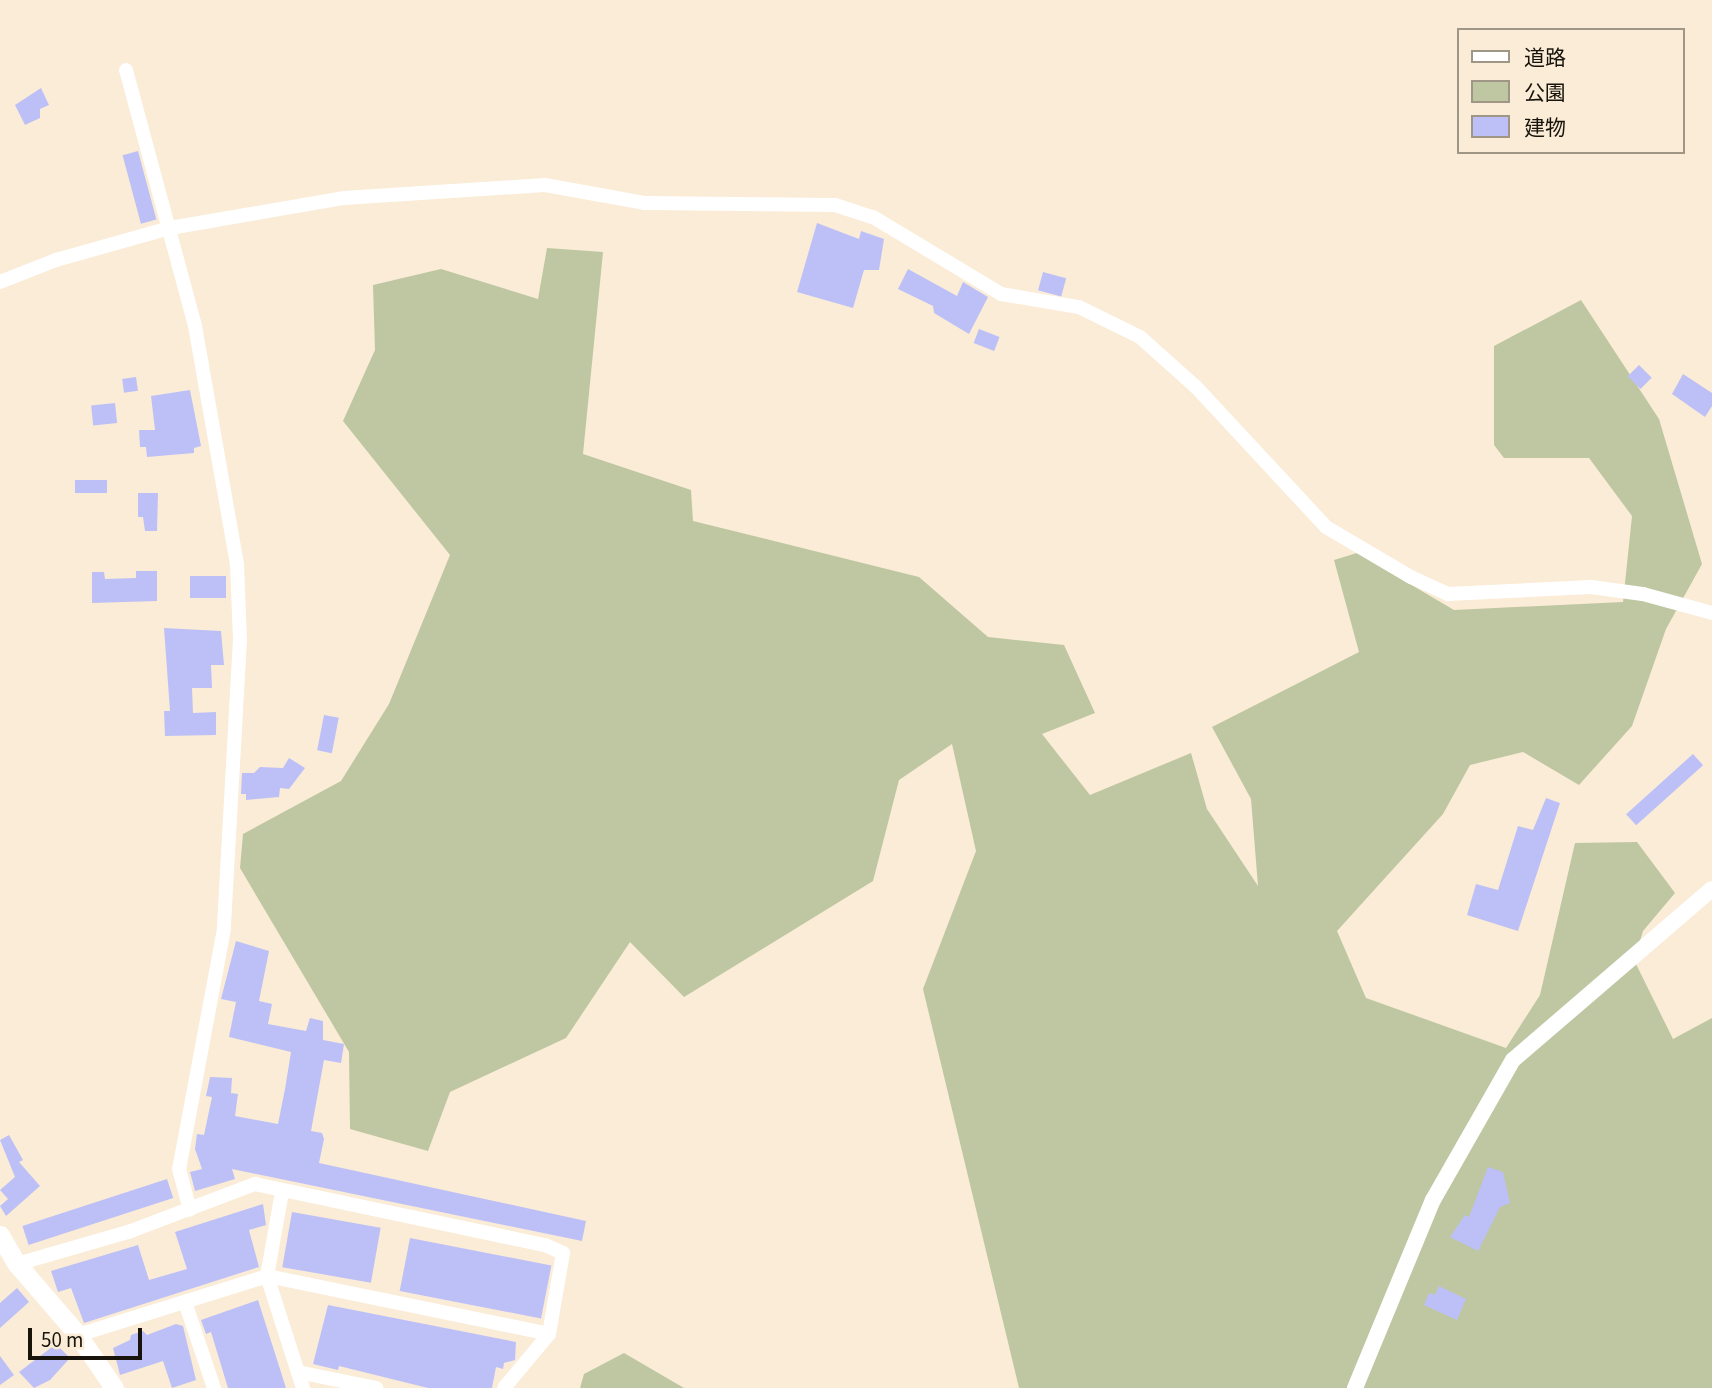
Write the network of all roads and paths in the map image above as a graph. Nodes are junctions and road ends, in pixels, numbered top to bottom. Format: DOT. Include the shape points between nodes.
graph roads {
  1 [pos="126,70"];
  2 [pos="170,228"];
  3 [pos="0,282"];
  4 [pos="1712,613"];
  5 [pos="1712,889"];
  6 [pos="282,1192"];
  7 [pos="190,1210"];
  8 [pos="0,1235"];
  9 [pos="16,1264"];
  10 [pos="267,1276"];
  11 [pos="185,1302"];
  12 [pos="549,1334"];
  13 [pos="78,1335"];
  14 [pos="298,1372"];
  15 [pos="114,1388"];
  16 [pos="214,1388"];
  17 [pos="303,1388"];
  18 [pos="376,1388"];
  19 [pos="504,1388"];
  20 [pos="1354,1388"];
  1 -- 2 [label="street"];
  2 -- 3 [label="street" via="56,260"];
  2 -- 4 [label="street" via="344,198 545,185 645,203 835,205 873,217 1001,294 1079,307 1140,337 1196,387 1326,527 1411,577 1448,594 1591,587 1643,594"];
  2 -- 7 [label="street" via="209,391 237,565 240,639 225,929 178,1169"];
  5 -- 20 [label="street" via="1513,1060 1433,1200"];
  6 -- 7 [label="street" via="255,1184"];
  6 -- 10 [label="street"];
  6 -- 12 [label="street" via="545,1245 563,1253"];
  7 -- 9 [label="street"];
  8 -- 9 [label="main road"];
  9 -- 13 [label="main road"];
  10 -- 11 [label="street"];
  10 -- 12 [label="street"];
  10 -- 14 [label="street"];
  11 -- 13 [label="street"];
  11 -- 16 [label="street"];
  12 -- 19 [label="street"];
  13 -- 15 [label="main road"];
  14 -- 17 [label="street"];
  14 -- 18 [label="street"];
}
